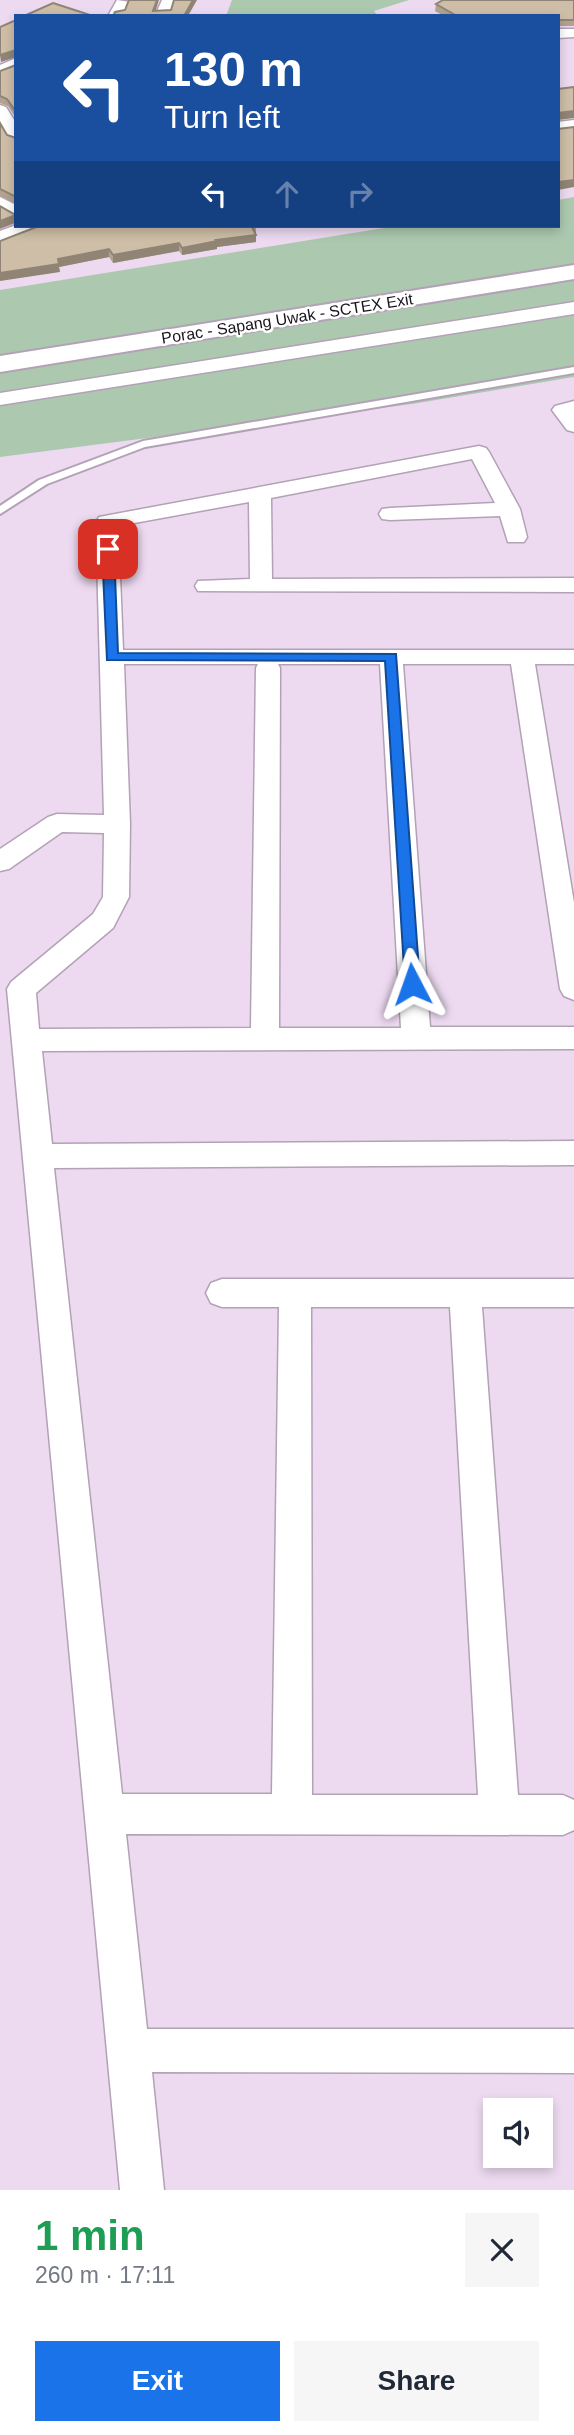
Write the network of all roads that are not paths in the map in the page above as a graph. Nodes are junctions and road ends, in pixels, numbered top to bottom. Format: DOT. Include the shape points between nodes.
graph roads {
  1 [pos="0,111"];
  2 [pos="9,133"];
  3 [pos="26,228"];
  4 [pos="0,239"];
  5 [pos="574,272"];
  6 [pos="574,308"];
  7 [pos="0,363"];
  8 [pos="574,370"];
  9 [pos="0,399"];
  10 [pos="574,407"];
  11 [pos="574,426"];
  12 [pos="386,469"];
  13 [pos="260,493"];
  14 [pos="509,509"];
  15 [pos="0,510"];
  16 [pos="516,537"];
  17 [pos="574,585"];
  18 [pos="206,586"];
  19 [pos="261,586"];
  20 [pos="574,656"];
  21 [pos="111,657"];
  22 [pos="391,657"];
  23 [pos="522,657"];
  24 [pos="268,668"];
  25 [pos="117,824"];
  26 [pos="0,862"];
  27 [pos="574,989"];
  28 [pos="416,1038"];
  29 [pos="574,1038"];
  30 [pos="265,1039"];
  31 [pos="27,1040"];
  32 [pos="574,1153"];
  33 [pos="38,1156"];
  34 [pos="222,1293"];
  35 [pos="295,1293"];
  36 [pos="465,1293"];
  37 [pos="574,1293"];
  38 [pos="292,1813"];
  39 [pos="104,1814"];
  40 [pos="499,1814"];
  41 [pos="563,1815"];
  42 [pos="128,2050"];
  43 [pos="574,2051"];
  44 [pos="142,2190"];
  1 -- 2 [label="street"];
  3 -- 4 [label="street"];
  5 -- 7 [label="main road, Porac - Sapang Uwak - SCTEX Exit"];
  6 -- 9 [label="street"];
  8 -- 15 [label="lane" via="143,444 43,482"];
  10 -- 11 [label="street" via="562,410"];
  12 -- 13 [label="street"];
  12 -- 14 [label="street" via="479,452"];
  12 -- 14 [label="street" via="391,525"];
  13 -- 19 [label="street"];
  13 -- 21 [label="street" via="107,522"];
  14 -- 16 [label="street"];
  17 -- 19 [label="street"];
  18 -- 19 [label="street"];
  20 -- 23 [label="street"];
  21 -- 22 [label="street"];
  21 -- 25 [label="street"];
  22 -- 23 [label="street"];
  22 -- 28 [label="street"];
  23 -- 27 [label="street"];
  24 -- 30 [label="street"];
  25 -- 26 [label="street" via="57,823"];
  25 -- 31 [label="street" via="116,897 103,920 21,989"];
  28 -- 29 [label="street"];
  28 -- 30 [label="street"];
  30 -- 31 [label="street"];
  31 -- 33 [label="street"];
  32 -- 33 [label="street"];
  33 -- 39 [label="street"];
  34 -- 35 [label="street"];
  35 -- 36 [label="street"];
  35 -- 38 [label="street"];
  36 -- 37 [label="street"];
  36 -- 40 [label="street"];
  38 -- 39 [label="street"];
  38 -- 40 [label="street"];
  39 -- 42 [label="street"];
  40 -- 41 [label="street"];
  42 -- 43 [label="street"];
  42 -- 44 [label="street"];
}
